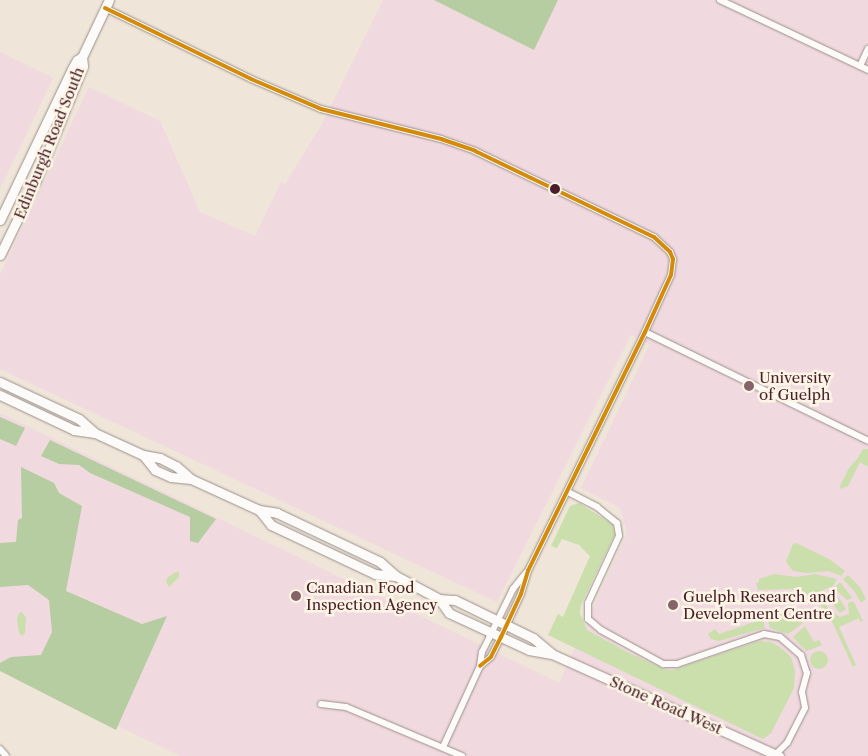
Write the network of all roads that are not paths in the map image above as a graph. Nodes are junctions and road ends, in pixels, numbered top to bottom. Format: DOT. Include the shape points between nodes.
graph roads {
  1 [pos="720,0"];
  2 [pos="107,4"];
  3 [pos="868,49"];
  4 [pos="82,57"];
  5 [pos="860,66"];
  6 [pos="868,70"];
  7 [pos="0,220"];
  8 [pos="0,255"];
  9 [pos="645,332"];
  10 [pos="0,382"];
  11 [pos="0,395"];
  12 [pos="95,433"];
  13 [pos="868,441"];
  14 [pos="568,492"];
  15 [pos="260,510"];
  16 [pos="528,570"];
  17 [pos="396,576"];
  18 [pos="439,599"];
  19 [pos="494,627"];
  20 [pos="504,631"];
  21 [pos="552,654"];
  22 [pos="480,666"];
  23 [pos="322,704"];
  24 [pos="443,747"];
  25 [pos="0,749"];
  26 [pos="776,755"];
  27 [pos="6,756"];
  28 [pos="462,756"];
  1 -- 5 [label="street"];
  2 -- 4 [label="main road, Edinburgh Road South"];
  2 -- 9 [label="street" via="251,79 321,109 476,151 654,237 670,252 673,267"];
  3 -- 5 [label="street"];
  4 -- 7 [label="main road, Edinburgh Road South" via="72,69"];
  4 -- 8 [label="main road, Edinburgh Road South" via="83,66 35,184"];
  5 -- 6 [label="street"];
  9 -- 13 [label="street"];
  9 -- 14 [label="street"];
  10 -- 12 [label="main road, Stone Road West" via="79,419"];
  11 -- 12 [label="main road, Stone Road West" via="74,430"];
  12 -- 15 [label="main road, Stone Road West" via="143,455 155,470 171,477 191,479"];
  14 -- 16 [label="street"];
  14 -- 26 [label="street" via="597,507 617,523 619,536 588,603 588,619 601,630 663,664 677,664 764,634 780,637 801,655 807,673 802,692 805,708 787,743"];
  15 -- 17 [label="main road, Stone Road West" via="277,513 333,539 380,562"];
  15 -- 17 [label="main road, Stone Road West" via="271,525 375,574"];
  16 -- 19 [label="street" via="513,589"];
  16 -- 20 [label="street"];
  17 -- 18 [label="main road, Stone Road West"];
  18 -- 19 [label="main road, Stone Road West" via="455,600"];
  18 -- 19 [label="main road, Stone Road West" via="449,613"];
  19 -- 20 [label="main road, Stone Road West"];
  19 -- 20 [label="main road, Stone Road West"];
  19 -- 22 [label="street" via="482,652"];
  20 -- 21 [label="main road, Stone Road West" via="533,638"];
  20 -- 21 [label="main road, Stone Road West" via="529,650"];
  20 -- 22 [label="street" via="491,657"];
  21 -- 26 [label="main road, Stone Road West"];
  22 -- 24 [label="street"];
  23 -- 24 [label="street" via="346,707"];
  24 -- 28 [label="street"];
  25 -- 27 [label="street"];
}
